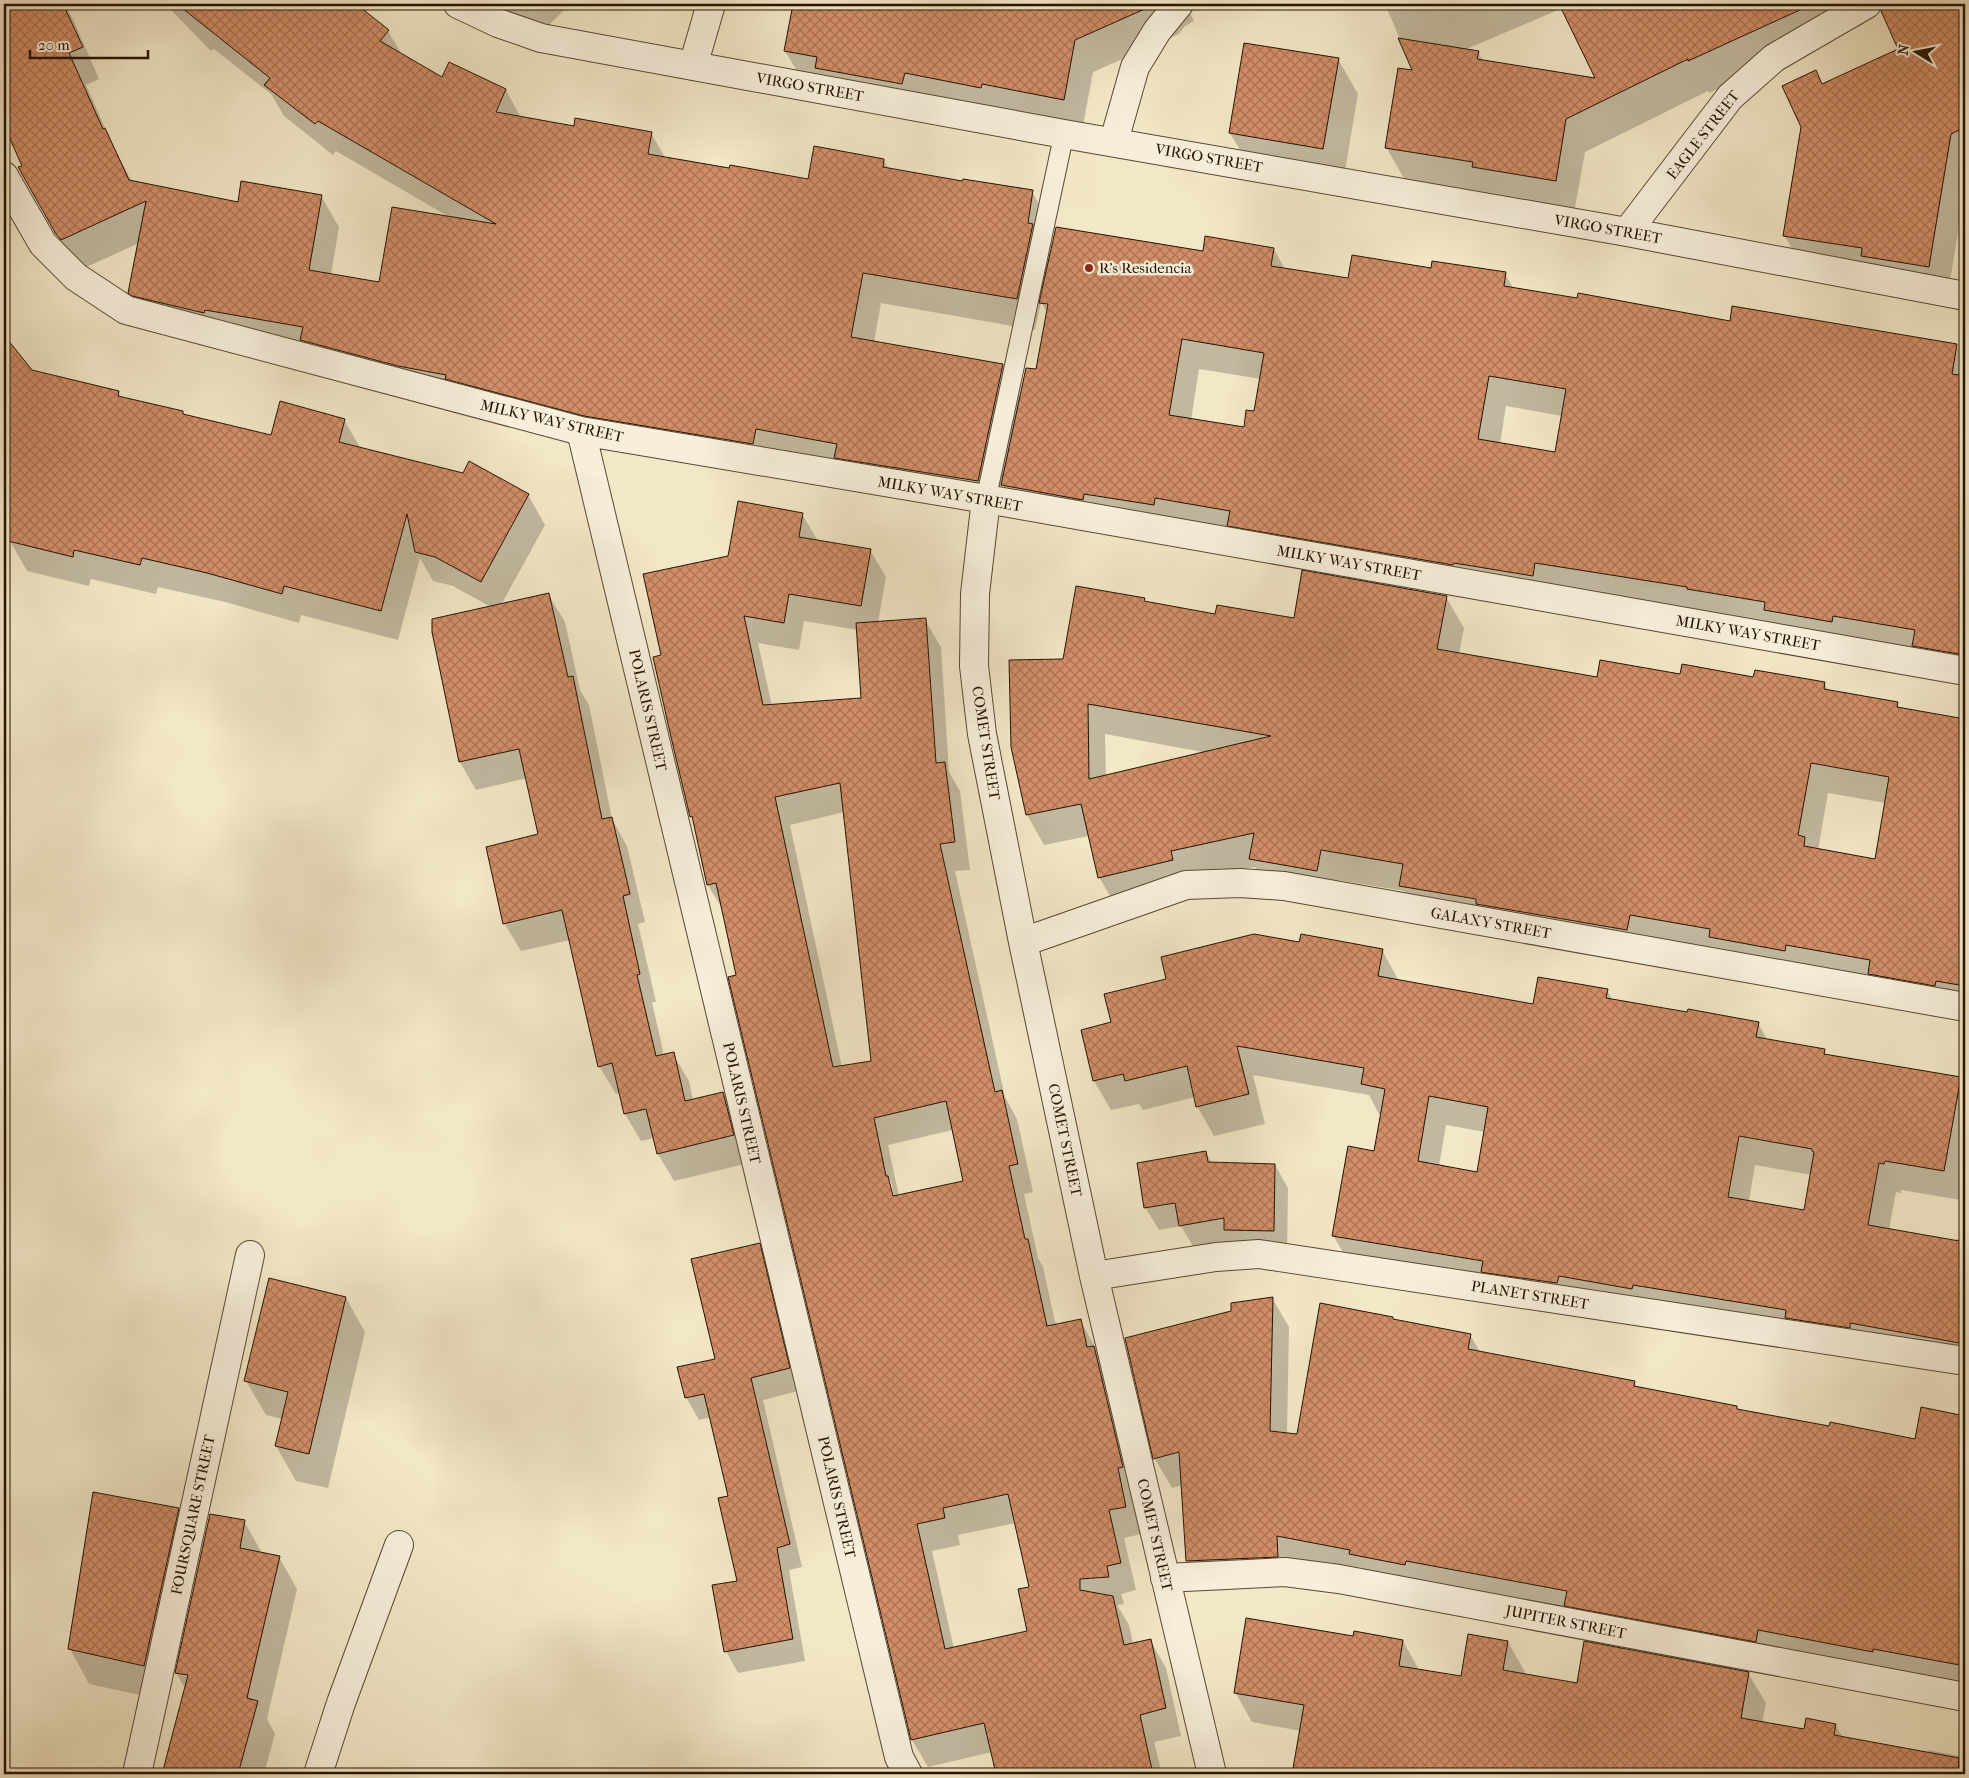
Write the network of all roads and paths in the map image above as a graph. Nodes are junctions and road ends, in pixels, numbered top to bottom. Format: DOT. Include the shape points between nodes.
graph roads {
  1 [pos="458,4"];
  2 [pos="711,4"];
  3 [pos="1179,4"];
  4 [pos="1867,4"];
  5 [pos="693,66"];
  6 [pos="1064,134"];
  7 [pos="1114,141"];
  8 [pos="4,176"];
  9 [pos="1627,232"];
  10 [pos="1965,296"];
  11 [pos="581,431"];
  12 [pos="986,500"];
  13 [pos="1965,671"];
  14 [pos="1022,942"];
  15 [pos="1965,1006"];
  16 [pos="250,1255"];
  17 [pos="1094,1276"];
  18 [pos="1965,1361"];
  19 [pos="399,1546"];
  20 [pos="1165,1578"];
  21 [pos="1965,1697"];
  22 [pos="137,1774"];
  23 [pos="318,1774"];
  24 [pos="908,1774"];
  25 [pos="1212,1774"];
  1 -- 5 [label="street, VIRGO STREET" via="541,38"];
  2 -- 5 [label="street"];
  3 -- 7 [label="street" via="1135,67"];
  4 -- 9 [label="street, EAGLE STREET" via="1774,58 1730,97"];
  5 -- 6 [label="street, VIRGO STREET"];
  6 -- 7 [label="street, VIRGO STREET"];
  6 -- 12 [label="lane"];
  7 -- 9 [label="street, VIRGO STREET"];
  8 -- 11 [label="street, MILKY WAY STREET" via="43,244 76,277 126,310"];
  9 -- 10 [label="street, VIRGO STREET"];
  11 -- 12 [label="street, MILKY WAY STREET"];
  11 -- 24 [label="street, POLARIS STREET" via="899,1757"];
  12 -- 13 [label="street, MILKY WAY STREET"];
  12 -- 14 [label="street, COMET STREET" via="975,594 974,666 982,734"];
  14 -- 15 [label="street, GALAXY STREET" via="1186,884 1240,883 1284,886"];
  14 -- 17 [label="street, COMET STREET"];
  16 -- 22 [label="street, FOURSQUARE STREET"];
  17 -- 18 [label="street, PLANET STREET" via="1216,1257 1259,1254"];
  17 -- 20 [label="street, COMET STREET"];
  19 -- 23 [label="street"];
  20 -- 21 [label="street, JUPITER STREET" via="1285,1572 1340,1579"];
  20 -- 25 [label="street, COMET STREET"];
}
